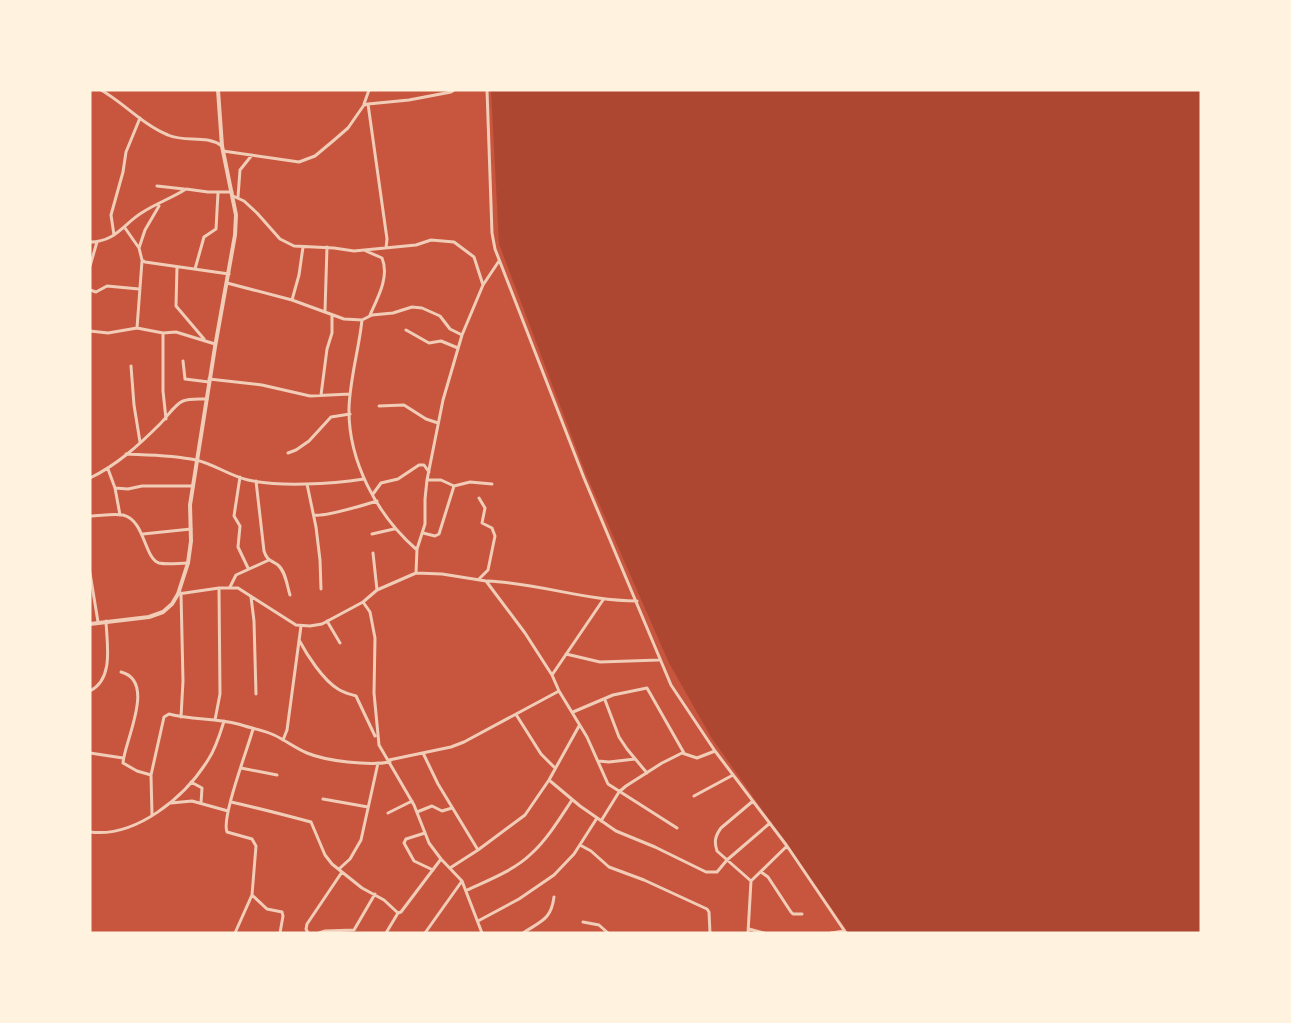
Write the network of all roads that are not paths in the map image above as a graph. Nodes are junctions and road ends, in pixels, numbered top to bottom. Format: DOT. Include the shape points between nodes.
graph roads {
  1 [pos="101,90"];
  2 [pos="218,90"];
  3 [pos="369,90"];
  4 [pos="454,90"];
  5 [pos="487,90"];
  6 [pos="109,92"];
  7 [pos="366,104"];
  8 [pos="140,118"];
  9 [pos="223,148"];
  10 [pos="252,154"];
  11 [pos="157,186"];
  12 [pos="186,189"];
  13 [pos="218,192"];
  14 [pos="234,195"];
  15 [pos="160,204"];
  16 [pos="125,228"];
  17 [pos="114,235"];
  18 [pos="90,242"];
  19 [pos="97,242"];
  20 [pos="303,247"];
  21 [pos="327,247"];
  22 [pos="139,248"];
  23 [pos="386,248"];
  24 [pos="364,251"];
  25 [pos="142,260"];
  26 [pos="499,261"];
  27 [pos="90,266"];
  28 [pos="177,267"];
  29 [pos="195,270"];
  30 [pos="228,274"];
  31 [pos="227,283"];
  32 [pos="483,285"];
  33 [pos="139,289"];
  34 [pos="90,290"];
  35 [pos="292,300"];
  36 [pos="325,312"];
  37 [pos="332,316"];
  38 [pos="369,317"];
  39 [pos="362,320"];
  40 [pos="136,328"];
  41 [pos="406,330"];
  42 [pos="90,332"];
  43 [pos="163,333"];
  44 [pos="462,335"];
  45 [pos="205,340"];
  46 [pos="215,344"];
  47 [pos="458,348"];
  48 [pos="183,361"];
  49 [pos="131,366"];
  50 [pos="209,380"];
  51 [pos="351,394"];
  52 [pos="321,395"];
  53 [pos="207,399"];
  54 [pos="379,406"];
  55 [pos="350,414"];
  56 [pos="166,419"];
  57 [pos="438,423"];
  58 [pos="140,442"];
  59 [pos="288,453"];
  60 [pos="126,454"];
  61 [pos="198,460"];
  62 [pos="108,469"];
  63 [pos="429,472"];
  64 [pos="240,477"];
  65 [pos="90,478"];
  66 [pos="364,479"];
  67 [pos="428,480"];
  68 [pos="256,481"];
  69 [pos="307,484"];
  70 [pos="492,484"];
  71 [pos="193,486"];
  72 [pos="454,486"];
  73 [pos="115,488"];
  74 [pos="372,494"];
  75 [pos="479,498"];
  76 [pos="377,501"];
  77 [pos="314,514"];
  78 [pos="120,515"];
  79 [pos="90,516"];
  80 [pos="191,529"];
  81 [pos="394,529"];
  82 [pos="423,533"];
  83 [pos="143,534"];
  84 [pos="372,534"];
  85 [pos="417,549"];
  86 [pos="374,553"];
  87 [pos="269,560"];
  88 [pos="188,563"];
  89 [pos="248,568"];
  90 [pos="90,573"];
  91 [pos="416,573"];
  92 [pos="479,579"];
  93 [pos="486,581"];
  94 [pos="91,582"];
  95 [pos="219,588"];
  96 [pos="230,588"];
  97 [pos="321,589"];
  98 [pos="377,590"];
  99 [pos="179,594"];
  100 [pos="290,595"];
  101 [pos="250,596"];
  102 [pos="603,600"];
  103 [pos="637,601"];
  104 [pos="363,602"];
  105 [pos="106,621"];
  106 [pos="327,621"];
  107 [pos="98,622"];
  108 [pos="90,624"];
  109 [pos="301,626"];
  110 [pos="299,640"];
  111 [pos="340,643"];
  112 [pos="566,654"];
  113 [pos="660,660"];
  114 [pos="121,672"];
  115 [pos="552,675"];
  116 [pos="559,691"];
  117 [pos="90,692"];
  118 [pos="256,694"];
  119 [pos="605,699"];
  120 [pos="573,712"];
  121 [pos="516,715"];
  122 [pos="181,717"];
  123 [pos="215,720"];
  124 [pos="224,721"];
  125 [pos="579,725"];
  126 [pos="253,729"];
  127 [pos="377,739"];
  128 [pos="283,740"];
  129 [pos="715,751"];
  130 [pos="90,753"];
  131 [pos="423,753"];
  132 [pos="684,753"];
  133 [pos="123,758"];
  134 [pos="635,759"];
  135 [pos="389,761"];
  136 [pos="598,761"];
  137 [pos="378,763"];
  138 [pos="242,768"];
  139 [pos="555,768"];
  140 [pos="647,773"];
  141 [pos="152,775"];
  142 [pos="277,775"];
  143 [pos="733,775"];
  144 [pos="549,780"];
  145 [pos="190,782"];
  146 [pos="619,792"];
  147 [pos="694,796"];
  148 [pos="572,799"];
  149 [pos="323,800"];
  150 [pos="412,801"];
  151 [pos="753,801"];
  152 [pos="231,802"];
  153 [pos="169,803"];
  154 [pos="201,803"];
  155 [pos="368,807"];
  156 [pos="452,808"];
  157 [pos="228,811"];
  158 [pos="417,812"];
  159 [pos="388,813"];
  160 [pos="152,815"];
  161 [pos="597,818"];
  162 [pos="601,821"];
  163 [pos="770,823"];
  164 [pos="677,828"];
  165 [pos="90,832"];
  166 [pos="425,833"];
  167 [pos="580,845"];
  168 [pos="787,846"];
  169 [pos="478,850"];
  170 [pos="441,859"];
  171 [pos="727,860"];
  172 [pos="450,868"];
  173 [pos="340,870"];
  174 [pos="433,870"];
  175 [pos="761,872"];
  176 [pos="462,881"];
  177 [pos="751,881"];
  178 [pos="466,890"];
  179 [pos="375,894"];
  180 [pos="252,895"];
  181 [pos="554,897"];
  182 [pos="398,913"];
  183 [pos="802,914"];
  184 [pos="478,921"];
  185 [pos="582,922"];
  186 [pos="482,931"];
  187 [pos="748,931"];
  188 [pos="846,932"];
  189 [pos="235,933"];
  190 [pos="280,933"];
  191 [pos="308,933"];
  192 [pos="319,933"];
  193 [pos="386,933"];
  194 [pos="424,933"];
  195 [pos="477,933"];
  196 [pos="523,933"];
  197 [pos="608,933"];
  198 [pos="710,933"];
  199 [pos="764,933"];
  200 [pos="831,933"];
  1 -- 6 [label="street"];
  2 -- 9 [label="street"];
  3 -- 7 [label="street"];
  4 -- 7 [label="street"];
  5 -- 26 [label="street" via="492,233"];
  6 -- 8 [label="street"];
  7 -- 10 [label="street" via="348,128 304,161 295,163"];
  7 -- 23 [label="street"];
  8 -- 9 [label="street" via="173,138 209,139"];
  8 -- 17 [label="street" via="126,152 111,215"];
  9 -- 10 [label="street"];
  9 -- 14 [label="street"];
  10 -- 14 [label="street" via="240,170"];
  11 -- 12 [label="street"];
  12 -- 13 [label="street"];
  12 -- 15 [label="street"];
  13 -- 14 [label="street"];
  13 -- 29 [label="street" via="216,229 204,237"];
  14 -- 20 [label="street" via="257,213 280,240"];
  14 -- 30 [label="street" via="235,235"];
  15 -- 16 [label="street" via="140,213"];
  15 -- 22 [label="street"];
  16 -- 17 [label="street"];
  16 -- 22 [label="street"];
  17 -- 19 [label="street"];
  18 -- 19 [label="street"];
  19 -- 27 [label="street"];
  20 -- 21 [label="street"];
  20 -- 35 [label="street"];
  21 -- 24 [label="street"];
  21 -- 36 [label="street"];
  22 -- 25 [label="street"];
  23 -- 24 [label="street"];
  23 -- 32 [label="street" via="431,240 454,242 474,257"];
  24 -- 38 [label="street" via="382,258 384,264 381,289"];
  25 -- 28 [label="street"];
  25 -- 33 [label="street"];
  26 -- 32 [label="street"];
  26 -- 103 [label="street"];
  28 -- 29 [label="street"];
  28 -- 45 [label="street" via="176,306"];
  29 -- 30 [label="street"];
  30 -- 31 [label="street"];
  31 -- 35 [label="street"];
  31 -- 46 [label="street"];
  32 -- 44 [label="street"];
  33 -- 34 [label="street" via="107,286 96,292"];
  33 -- 40 [label="street"];
  35 -- 36 [label="street"];
  36 -- 37 [label="street"];
  37 -- 39 [label="street"];
  37 -- 52 [label="street"];
  38 -- 39 [label="street"];
  38 -- 44 [label="street" via="416,307 440,316 450,329"];
  39 -- 51 [label="street"];
  40 -- 42 [label="street"];
  40 -- 43 [label="street"];
  41 -- 47 [label="street" via="429,343 439,341"];
  43 -- 45 [label="street" via="176,332"];
  43 -- 56 [label="street"];
  44 -- 47 [label="street"];
  45 -- 46 [label="street"];
  46 -- 50 [label="street"];
  47 -- 57 [label="street"];
  48 -- 50 [label="street" via="185,379"];
  49 -- 58 [label="street"];
  50 -- 52 [label="street"];
  50 -- 53 [label="street"];
  51 -- 52 [label="street"];
  51 -- 55 [label="street"];
  53 -- 56 [label="street" via="183,400"];
  53 -- 61 [label="street"];
  54 -- 57 [label="street" via="404,405"];
  55 -- 59 [label="street" via="331,417 309,441"];
  55 -- 66 [label="street" via="352,441"];
  56 -- 58 [label="street"];
  57 -- 63 [label="street"];
  58 -- 60 [label="street"];
  60 -- 61 [label="street"];
  60 -- 62 [label="street"];
  61 -- 64 [label="street"];
  61 -- 71 [label="street"];
  62 -- 65 [label="street"];
  62 -- 73 [label="street"];
  63 -- 67 [label="street"];
  63 -- 74 [label="street" via="419,465 401,477 381,483"];
  64 -- 68 [label="street"];
  64 -- 89 [label="street" via="234,516 240,526 238,547"];
  66 -- 69 [label="street"];
  66 -- 74 [label="street"];
  67 -- 72 [label="street"];
  67 -- 82 [label="street"];
  68 -- 69 [label="street"];
  68 -- 87 [label="street" via="264,551"];
  69 -- 77 [label="street"];
  70 -- 72 [label="street" via="470,482"];
  71 -- 73 [label="street"];
  71 -- 80 [label="street"];
  72 -- 82 [label="street" via="439,534"];
  73 -- 78 [label="street"];
  74 -- 76 [label="street"];
  75 -- 92 [label="street" via="485,512 481,521 494,530 495,536 489,570"];
  76 -- 77 [label="street" via="323,516"];
  76 -- 81 [label="street"];
  77 -- 97 [label="street"];
  78 -- 79 [label="street"];
  78 -- 83 [label="street" via="128,517"];
  80 -- 83 [label="street"];
  80 -- 88 [label="street"];
  81 -- 84 [label="street"];
  81 -- 85 [label="street"];
  82 -- 85 [label="street"];
  83 -- 88 [label="street" via="159,562"];
  85 -- 91 [label="street"];
  86 -- 98 [label="street"];
  87 -- 89 [label="street"];
  87 -- 100 [label="street" via="282,570"];
  88 -- 99 [label="street"];
  89 -- 96 [label="street" via="236,575"];
  90 -- 94 [label="street"];
  91 -- 92 [label="street"];
  91 -- 98 [label="street"];
  92 -- 93 [label="street"];
  93 -- 102 [label="street"];
  93 -- 115 [label="street"];
  94 -- 107 [label="street"];
  95 -- 96 [label="street"];
  95 -- 99 [label="street"];
  95 -- 123 [label="street" via="220,694"];
  96 -- 101 [label="street"];
  98 -- 104 [label="street"];
  99 -- 105 [label="street" via="163,612"];
  99 -- 122 [label="street"];
  101 -- 109 [label="street"];
  101 -- 118 [label="street" via="254,612"];
  102 -- 103 [label="street"];
  102 -- 112 [label="street"];
  103 -- 113 [label="street"];
  104 -- 106 [label="street"];
  104 -- 127 [label="street" via="370,612 375,638"];
  105 -- 107 [label="street"];
  105 -- 117 [label="street" via="106,674"];
  106 -- 109 [label="street"];
  106 -- 111 [label="street"];
  107 -- 108 [label="street"];
  109 -- 110 [label="street"];
  110 -- 127 [label="street" via="337,689 356,696"];
  110 -- 128 [label="street"];
  112 -- 113 [label="street" via="600,662"];
  112 -- 115 [label="street"];
  113 -- 129 [label="street" via="671,685"];
  114 -- 133 [label="street" via="132,678 138,702"];
  115 -- 116 [label="street"];
  116 -- 120 [label="street"];
  116 -- 121 [label="street"];
  119 -- 120 [label="street"];
  119 -- 132 [label="street" via="647,688"];
  119 -- 134 [label="street" via="619,737"];
  120 -- 125 [label="street"];
  121 -- 131 [label="street" via="464,742"];
  121 -- 139 [label="street"];
  122 -- 123 [label="street"];
  122 -- 141 [label="street" via="164,717"];
  123 -- 124 [label="street"];
  124 -- 126 [label="street"];
  124 -- 145 [label="street" via="208,761"];
  125 -- 136 [label="street"];
  125 -- 139 [label="street"];
  126 -- 128 [label="street"];
  126 -- 138 [label="street"];
  127 -- 135 [label="street"];
  128 -- 137 [label="street" via="318,756"];
  129 -- 132 [label="street" via="696,758"];
  129 -- 143 [label="street"];
  130 -- 133 [label="street"];
  131 -- 135 [label="street"];
  131 -- 156 [label="street"];
  132 -- 140 [label="street"];
  133 -- 141 [label="street" via="123,765"];
  134 -- 136 [label="street"];
  134 -- 140 [label="street"];
  135 -- 137 [label="street"];
  135 -- 150 [label="street"];
  136 -- 146 [label="street" via="608,784"];
  137 -- 155 [label="street"];
  138 -- 142 [label="street"];
  138 -- 152 [label="street"];
  139 -- 144 [label="street"];
  140 -- 146 [label="street"];
  141 -- 160 [label="street"];
  143 -- 147 [label="street"];
  143 -- 151 [label="street"];
  144 -- 148 [label="street"];
  144 -- 169 [label="street" via="525,815"];
  145 -- 153 [label="street"];
  145 -- 154 [label="street" via="202,788"];
  146 -- 162 [label="street"];
  146 -- 164 [label="street"];
  148 -- 161 [label="street"];
  148 -- 178 [label="street" via="531,855"];
  149 -- 155 [label="street"];
  150 -- 158 [label="street"];
  150 -- 159 [label="street"];
  151 -- 163 [label="street"];
  151 -- 171 [label="street" via="717,834 714,844"];
  152 -- 157 [label="street"];
  152 -- 173 [label="street" via="311,822 325,855"];
  153 -- 154 [label="street"];
  153 -- 160 [label="street"];
  154 -- 157 [label="street"];
  155 -- 173 [label="street" via="357,850"];
  156 -- 158 [label="street" via="441,811 432,806"];
  156 -- 169 [label="street"];
  157 -- 180 [label="street" via="227,832 255,841"];
  158 -- 166 [label="street"];
  160 -- 165 [label="street" via="138,824 109,832"];
  161 -- 162 [label="street"];
  161 -- 167 [label="street"];
  162 -- 171 [label="street" via="706,872 717,872"];
  163 -- 168 [label="street"];
  163 -- 171 [label="street"];
  166 -- 170 [label="street"];
  166 -- 174 [label="street" via="406,838 404,843 414,861"];
  167 -- 184 [label="street" via="554,874"];
  167 -- 198 [label="street" via="609,867 706,909"];
  168 -- 175 [label="street"];
  168 -- 188 [label="street"];
  169 -- 172 [label="street"];
  170 -- 172 [label="street"];
  170 -- 174 [label="street"];
  171 -- 177 [label="street"];
  172 -- 176 [label="street"];
  173 -- 179 [label="street"];
  173 -- 191 [label="street" via="306,924"];
  174 -- 182 [label="street"];
  175 -- 177 [label="street"];
  175 -- 183 [label="street" via="791,912"];
  176 -- 178 [label="street"];
  176 -- 194 [label="street"];
  177 -- 187 [label="street"];
  178 -- 184 [label="street"];
  179 -- 182 [label="street"];
  179 -- 192 [label="street" via="354,930"];
  180 -- 189 [label="street"];
  180 -- 190 [label="street" via="267,909 282,912"];
  181 -- 196 [label="street" via="548,916"];
  182 -- 193 [label="street"];
  184 -- 186 [label="street"];
  185 -- 197 [label="street" via="599,925"];
  186 -- 195 [label="street"];
  187 -- 199 [label="street"];
  188 -- 200 [label="street"];
}
